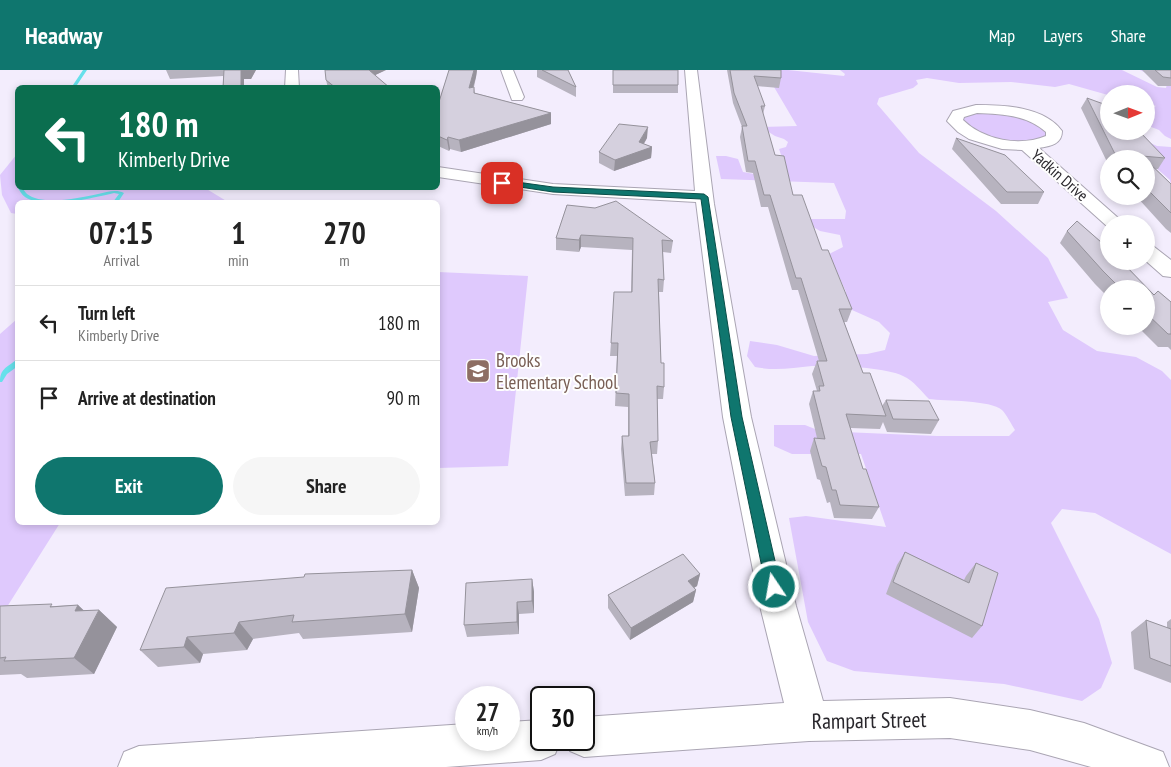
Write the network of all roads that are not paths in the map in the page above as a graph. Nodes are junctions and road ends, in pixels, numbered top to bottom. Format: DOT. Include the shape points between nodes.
graph roads {
  1 [pos="292,70"];
  2 [pos="508,70"];
  3 [pos="691,70"];
  4 [pos="292,85"];
  5 [pos="517,97"];
  6 [pos="1026,145"];
  7 [pos="440,172"];
  8 [pos="704,197"];
  9 [pos="1106,215"];
  10 [pos="1155,258"];
  11 [pos="1171,271"];
  12 [pos="809,721"];
  13 [pos="595,736"];
  14 [pos="530,741"];
  15 [pos="139,767"];
  16 [pos="1148,767"];
  1 -- 4 [label="street"];
  2 -- 5 [label="street"];
  3 -- 8 [label="street"];
  6 -- 6 [label="street, Yadkin Drive" via="1046,142 1054,138 1054,131 1026,115 990,109 965,111 958,114 955,121 973,135 1005,144"];
  6 -- 9 [label="street, Yadkin Drive"];
  7 -- 8 [label="street" via="553,190"];
  8 -- 12 [label="street" via="737,417 778,606"];
  10 -- 11 [label="street"];
  12 -- 13 [label="street, Rampart Street"];
  12 -- 16 [label="street, Rampart Street" via="950,718 1030,730 1084,744"];
  14 -- 15 [label="street"];
}
